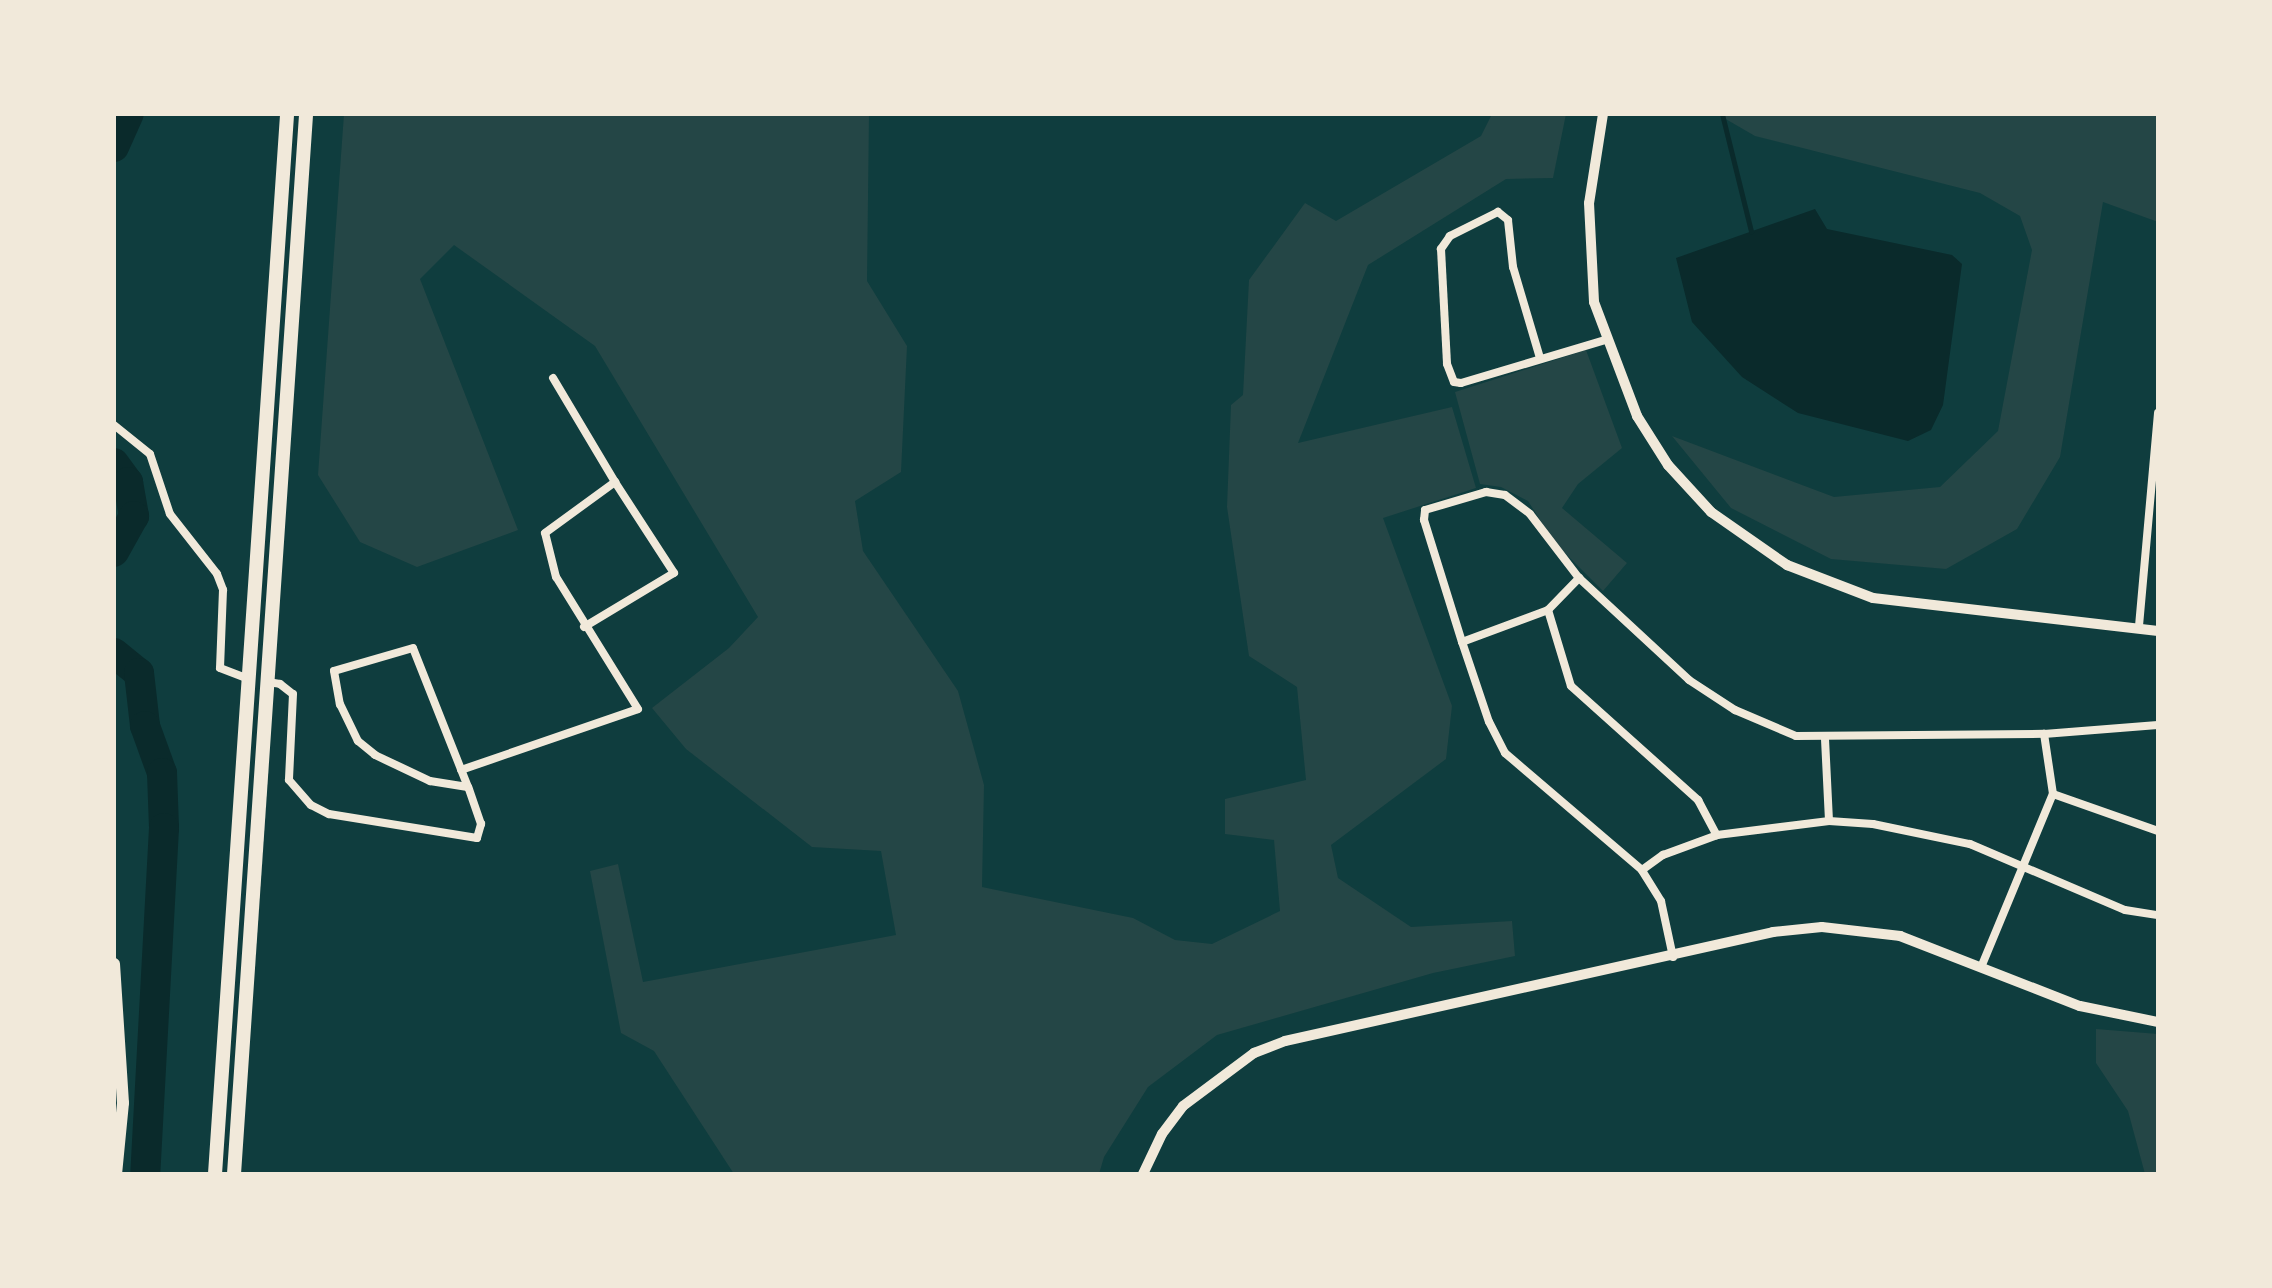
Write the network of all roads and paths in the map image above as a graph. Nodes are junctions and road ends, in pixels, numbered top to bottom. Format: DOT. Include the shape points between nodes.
graph roads {
  1 [pos="306,114"];
  2 [pos="1603,114"];
  3 [pos="284,115"];
  4 [pos="1605,340"];
  5 [pos="1540,358"];
  6 [pos="553,378"];
  7 [pos="2158,413"];
  8 [pos="114,425"];
  9 [pos="615,482"];
  10 [pos="2154,516"];
  11 [pos="1579,578"];
  12 [pos="1548,610"];
  13 [pos="2139,626"];
  14 [pos="584,627"];
  15 [pos="2158,631"];
  16 [pos="1462,642"];
  17 [pos="248,679"];
  18 [pos="268,682"];
  19 [pos="2158,725"];
  20 [pos="2044,734"];
  21 [pos="1825,739"];
  22 [pos="461,770"];
  23 [pos="468,787"];
  24 [pos="2053,794"];
  25 [pos="1829,821"];
  26 [pos="2158,831"];
  27 [pos="1717,835"];
  28 [pos="2024,867"];
  29 [pos="1642,870"];
  30 [pos="2158,915"];
  31 [pos="1673,957"];
  32 [pos="114,964"];
  33 [pos="1982,965"];
  34 [pos="2158,1022"];
  35 [pos="116,1174"];
  36 [pos="215,1174"];
  37 [pos="234,1174"];
  38 [pos="1143,1174"];
  1 -- 18 [label="highway"];
  2 -- 4 [label="street" via="1588,243"];
  3 -- 17 [label="highway"];
  4 -- 5 [label="street"];
  4 -- 13 [label="street" via="1623,390 1668,465 1734,531 1787,565 1817,580 1901,603"];
  5 -- 5 [label="street" via="1454,382 1447,364 1441,249 1450,236 1498,212 1508,220 1513,267"];
  6 -- 9 [label="street"];
  7 -- 10 [label="street"];
  8 -- 17 [label="street" via="150,454 170,514 217,574 223,590 220,668"];
  9 -- 14 [label="street" via="545,533 556,577"];
  9 -- 14 [label="street" via="674,573"];
  10 -- 13 [label="street"];
  11 -- 12 [label="street"];
  11 -- 16 [label="street" via="1530,514 1505,495 1486,492 1425,510"];
  11 -- 21 [label="street" via="1710,695 1770,728"];
  12 -- 16 [label="street"];
  12 -- 27 [label="street" via="1571,686 1698,800"];
  13 -- 15 [label="street"];
  14 -- 22 [label="street" via="638,709"];
  16 -- 29 [label="street" via="1505,753"];
  17 -- 36 [label="highway"];
  18 -- 23 [label="street" via="293,694 289,780 311,805 329,814 471,840 482,832"];
  18 -- 37 [label="highway"];
  19 -- 20 [label="street"];
  20 -- 21 [label="street"];
  20 -- 24 [label="street"];
  21 -- 25 [label="street"];
  22 -- 23 [label="street"];
  22 -- 23 [label="street" via="413,648 334,671 340,704 358,741 396,768"];
  24 -- 26 [label="street"];
  24 -- 28 [label="street"];
  25 -- 27 [label="street"];
  25 -- 28 [label="street" via="1917,830 1970,844"];
  27 -- 29 [label="street" via="1663,855"];
  28 -- 30 [label="street" via="2125,910"];
  28 -- 33 [label="street"];
  29 -- 31 [label="street" via="1661,901"];
  31 -- 33 [label="street" via="1773,932 1822,927 1900,936"];
  31 -- 38 [label="street" via="1285,1041 1254,1053 1183,1106"];
  32 -- 35 [label="main road" via="123,1103"];
  33 -- 34 [label="street" via="2080,1006"];
}
